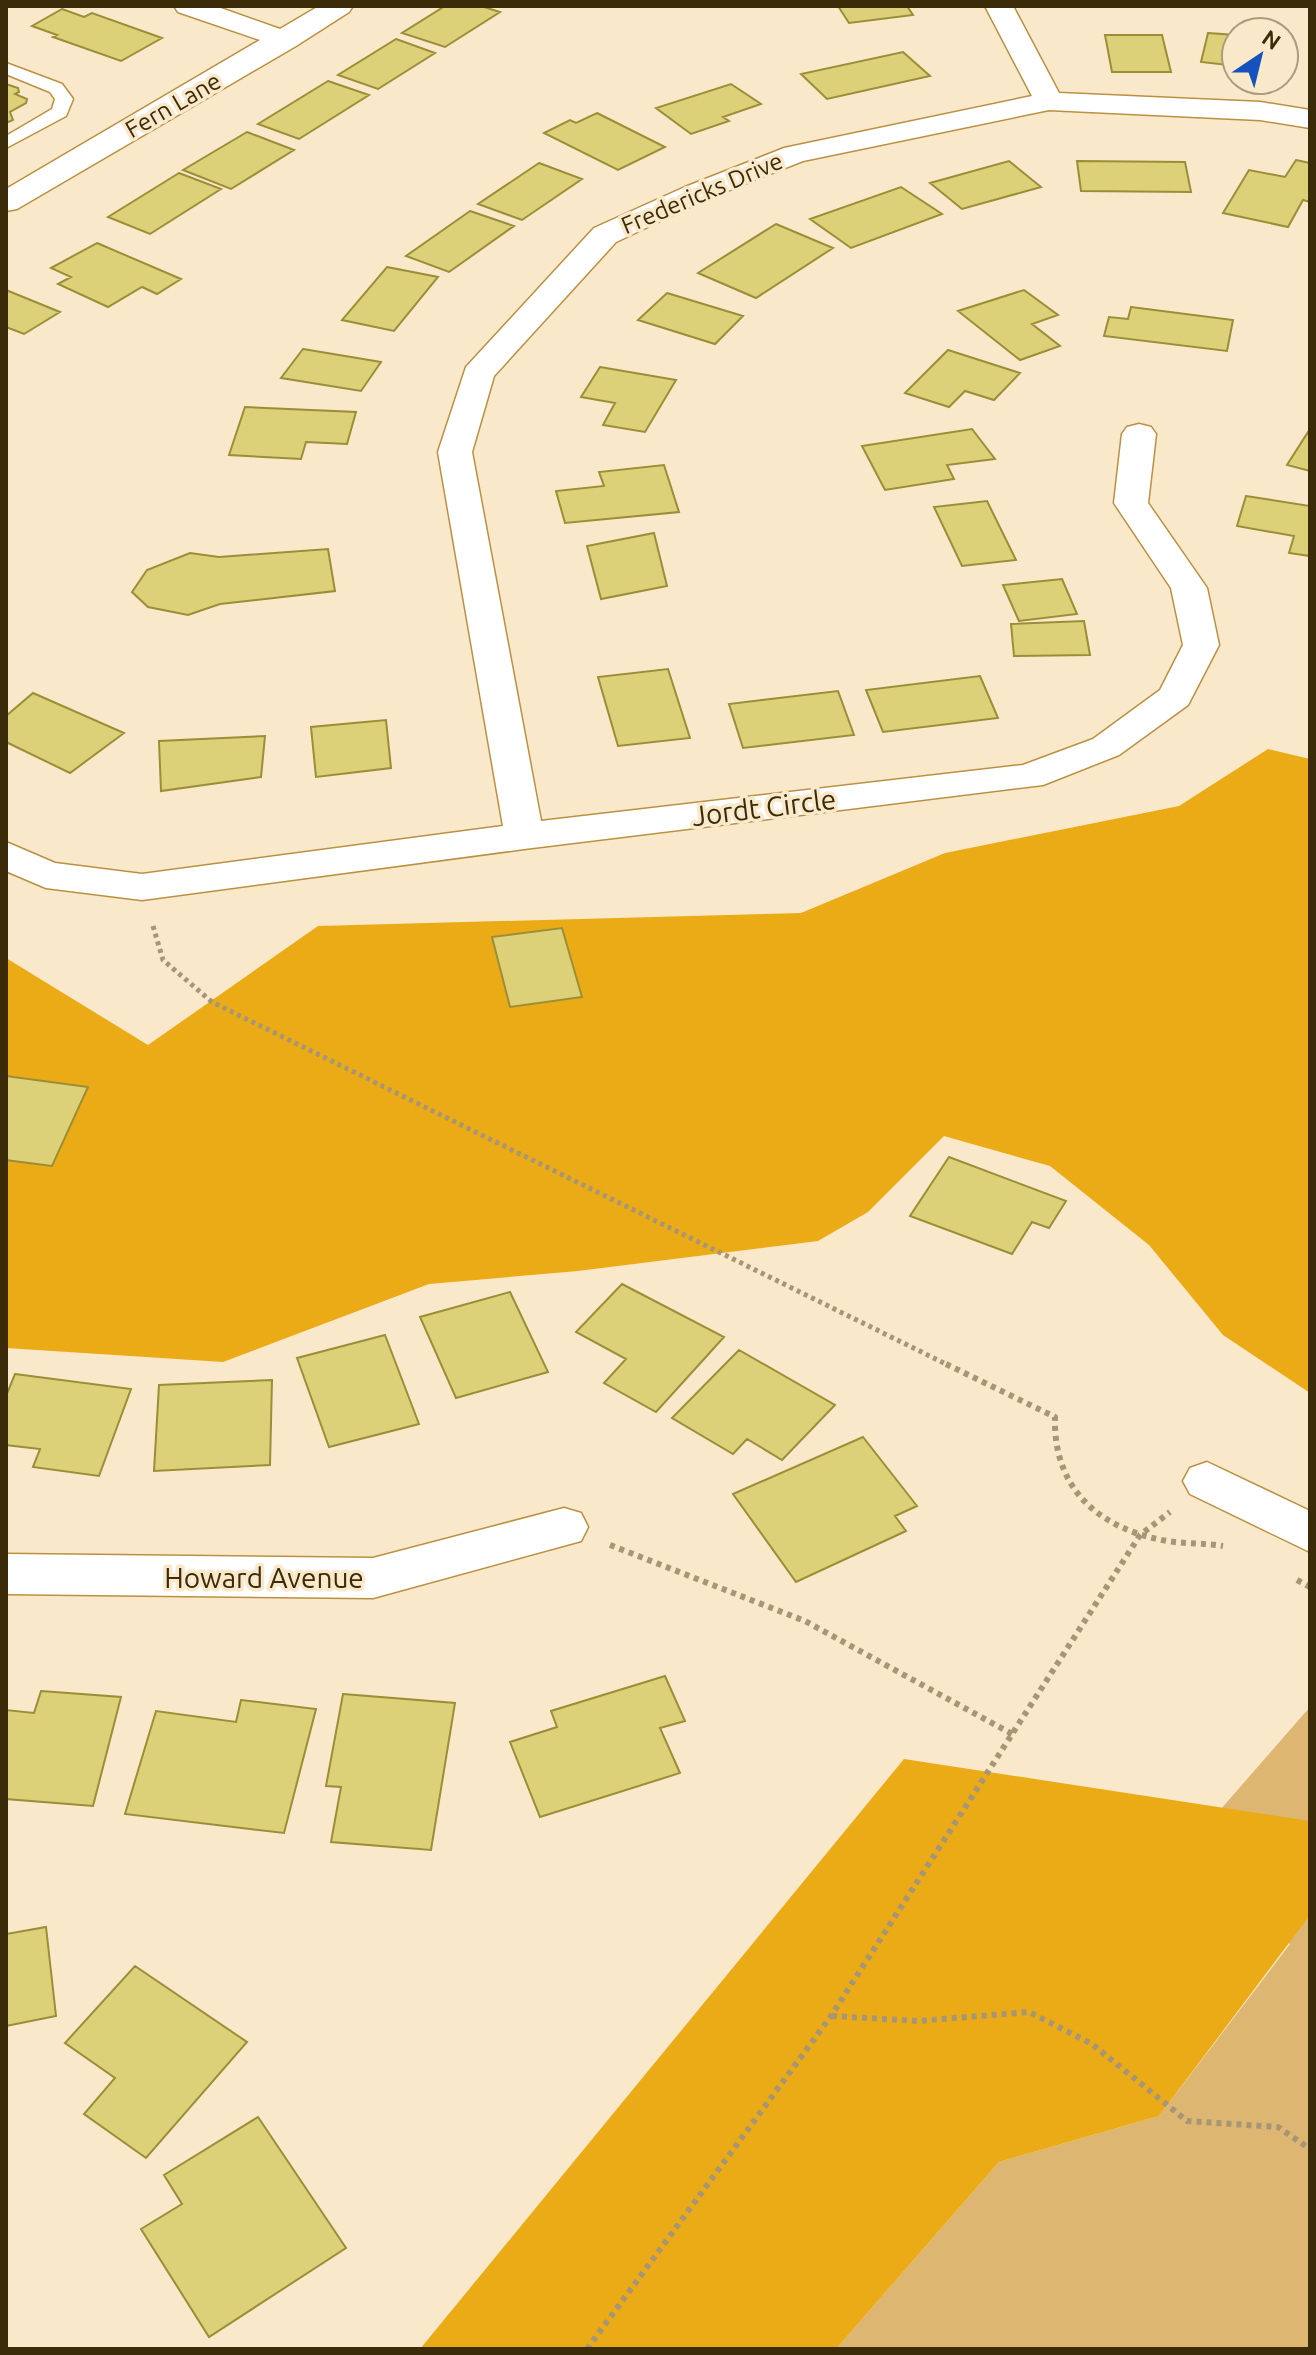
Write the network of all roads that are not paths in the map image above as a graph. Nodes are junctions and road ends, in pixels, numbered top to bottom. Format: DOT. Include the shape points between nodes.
graph roads {
  1 [pos="188,6"];
  2 [pos="339,6"];
  3 [pos="999,6"];
  4 [pos="286,40"];
  5 [pos="6,68"];
  6 [pos="1049,101"];
  7 [pos="1310,119"];
  8 [pos="6,143"];
  9 [pos="6,202"];
  10 [pos="1139,434"];
  11 [pos="524,836"];
  12 [pos="6,855"];
  13 [pos="1207,1481"];
  14 [pos="564,1527"];
  15 [pos="1310,1533"];
  16 [pos="6,1574"];
  1 -- 4 [label="street"];
  2 -- 4 [label="street, Fern Lane"];
  3 -- 6 [label="street"];
  4 -- 9 [label="street, Fern Lane"];
  5 -- 8 [label="lane" via="56,88 64,99 60,112"];
  6 -- 7 [label="street, Fredericks Drive" via="1260,111"];
  6 -- 11 [label="street, Fredericks Drive" via="795,154 605,235 478,374 455,452"];
  10 -- 11 [label="street, Jordt Circle" via="1131,503 1189,588 1201,645 1175,697 1106,747 1029,776"];
  11 -- 12 [label="street, Jordt Circle" via="142,887 46,875"];
  13 -- 15 [label="street"];
  14 -- 16 [label="street, Howard Avenue" via="373,1578"];
}
